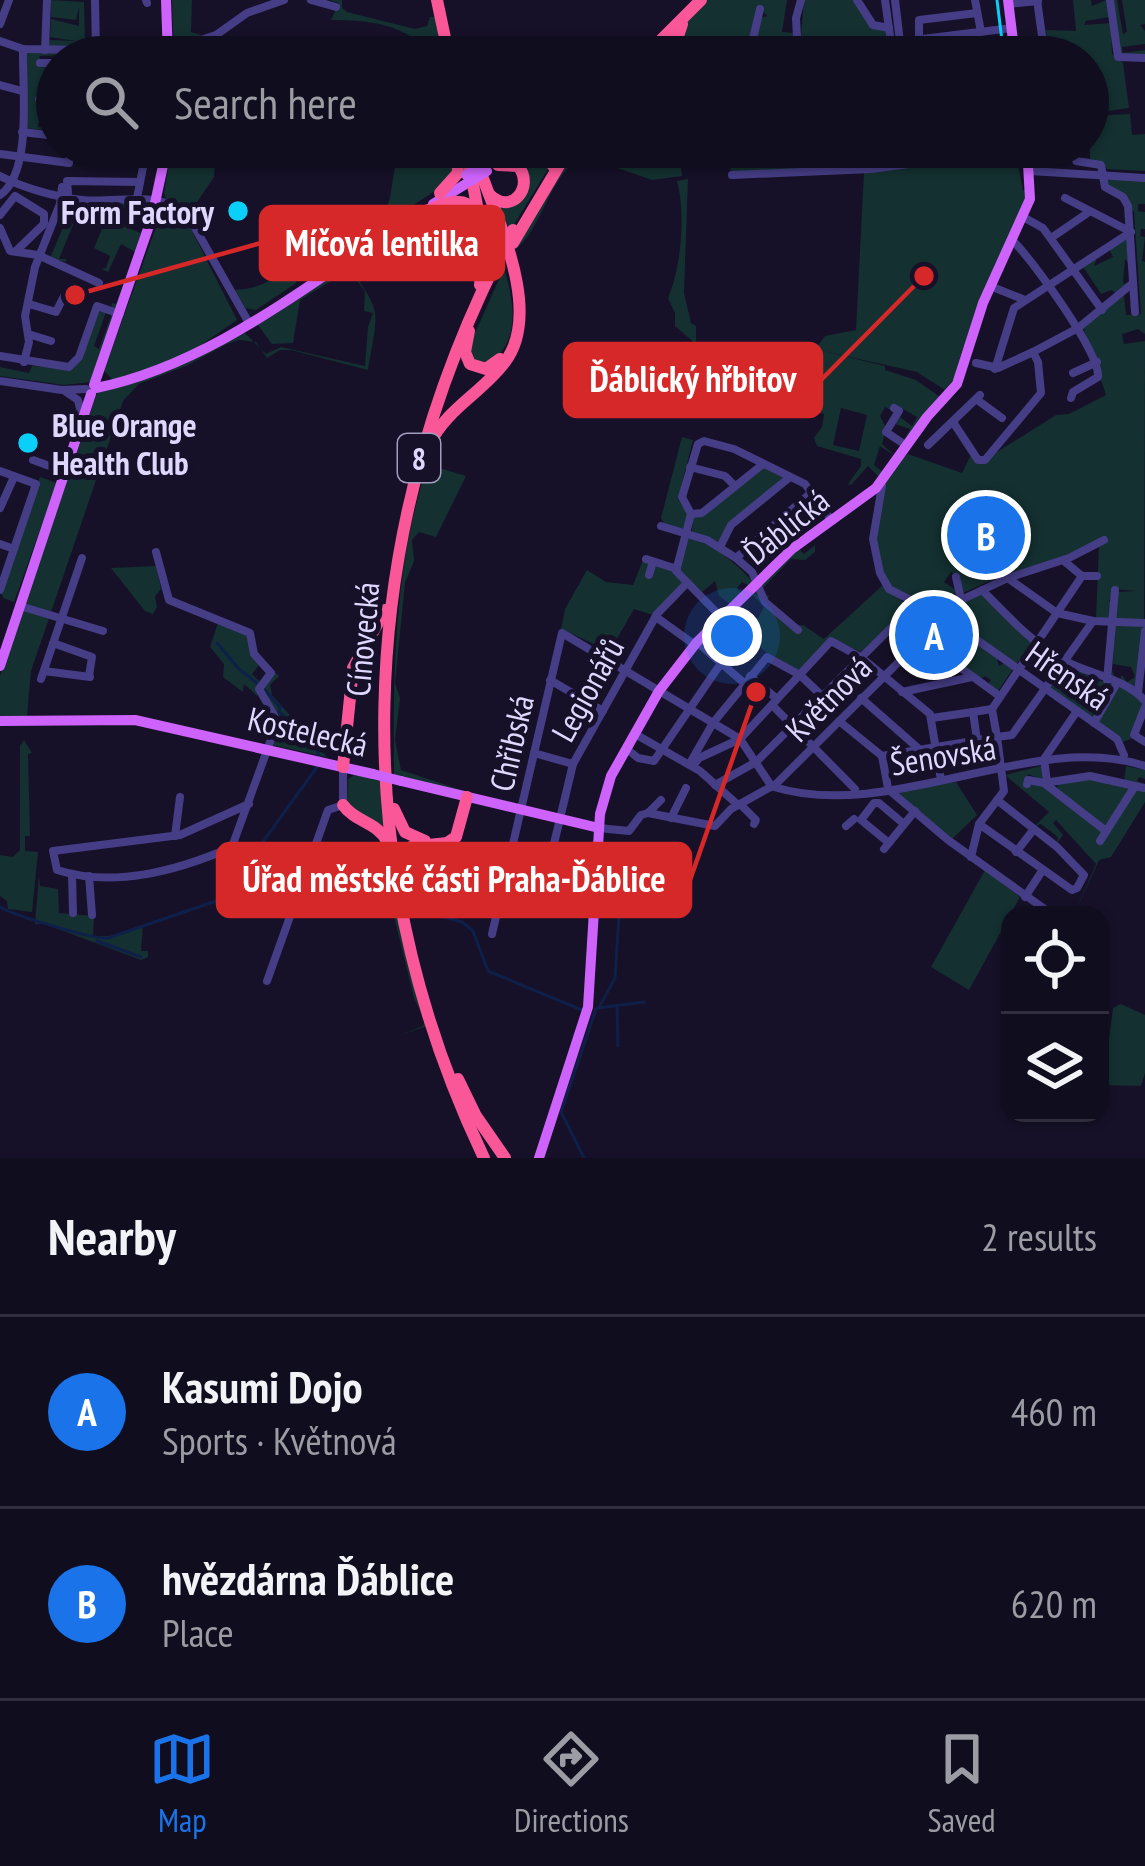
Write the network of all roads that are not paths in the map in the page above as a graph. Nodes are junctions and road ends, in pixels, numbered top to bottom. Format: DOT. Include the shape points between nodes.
graph roads {
  1 [pos="9,0"];
  2 [pos="47,0"];
  3 [pos="94,0"];
  4 [pos="166,0"];
  5 [pos="280,0"];
  6 [pos="311,0"];
  7 [pos="436,0"];
  8 [pos="698,0"];
  9 [pos="801,0"];
  10 [pos="857,0"];
  11 [pos="885,0"];
  12 [pos="895,0"];
  13 [pos="974,0"];
  14 [pos="1037,0"];
  15 [pos="1110,0"];
  16 [pos="1009,2"];
  17 [pos="336,7"];
  18 [pos="760,9"];
  19 [pos="976,13"];
  20 [pos="0,25"];
  21 [pos="889,28"];
  22 [pos="1012,28"];
  23 [pos="981,32"];
  24 [pos="46,36"];
  25 [pos="95,36"];
  26 [pos="167,36"];
  27 [pos="213,36"];
  28 [pos="442,36"];
  29 [pos="661,36"];
  30 [pos="678,36"];
  31 [pos="754,36"];
  32 [pos="796,36"];
  33 [pos="893,36"];
  34 [pos="896,36"];
  35 [pos="919,36"];
  36 [pos="946,36"];
  37 [pos="1013,36"];
  38 [pos="1042,36"];
  39 [pos="0,41"];
  40 [pos="23,49"];
  41 [pos="36,50"];
  42 [pos="1145,58"];
  43 [pos="0,85"];
  44 [pos="22,91"];
  45 [pos="22,132"];
  46 [pos="36,134"];
  47 [pos="0,154"];
  48 [pos="21,158"];
  49 [pos="36,160"];
  50 [pos="143,168"];
  51 [pos="163,168"];
  52 [pos="459,168"];
  53 [pos="470,168"];
  54 [pos="478,168"];
  55 [pos="487,168"];
  56 [pos="490,168"];
  57 [pos="496,168"];
  58 [pos="555,168"];
  59 [pos="878,168"];
  60 [pos="1030,168"];
  61 [pos="1042,168"];
  62 [pos="1100,168"];
  63 [pos="1030,171"];
  64 [pos="1048,171"];
  65 [pos="481,174"];
  66 [pos="732,175"];
  67 [pos="0,176"];
  68 [pos="1103,176"];
  69 [pos="1145,178"];
  70 [pos="14,182"];
  71 [pos="140,182"];
  72 [pos="1032,187"];
  73 [pos="64,192"];
  74 [pos="440,193"];
  75 [pos="0,195"];
  76 [pos="1065,198"];
  77 [pos="137,199"];
  78 [pos="157,199"];
  79 [pos="109,201"];
  80 [pos="1090,211"];
  81 [pos="0,215"];
  82 [pos="413,217"];
  83 [pos="1023,217"];
  84 [pos="104,221"];
  85 [pos="0,227"];
  86 [pos="484,232"];
  87 [pos="1131,232"];
  88 [pos="1051,238"];
  89 [pos="1011,239"];
  90 [pos="9,253"];
  91 [pos="38,255"];
  92 [pos="497,265"];
  93 [pos="1073,269"];
  94 [pos="308,282"];
  95 [pos="1133,283"];
  96 [pos="99,284"];
  97 [pos="990,286"];
  98 [pos="1047,287"];
  99 [pos="64,296"];
  100 [pos="1027,300"];
  101 [pos="29,304"];
  102 [pos="1102,310"];
  103 [pos="1136,312"];
  104 [pos="120,314"];
  105 [pos="248,320"];
  106 [pos="1078,328"];
  107 [pos="470,330"];
  108 [pos="28,334"];
  109 [pos="51,340"];
  110 [pos="1033,352"];
  111 [pos="454,353"];
  112 [pos="0,356"];
  113 [pos="24,362"];
  114 [pos="1097,362"];
  115 [pos="976,363"];
  116 [pos="102,367"];
  117 [pos="995,369"];
  118 [pos="1073,374"];
  119 [pos="0,381"];
  120 [pos="59,390"];
  121 [pos="98,390"];
  122 [pos="950,394"];
  123 [pos="1071,398"];
  124 [pos="894,408"];
  125 [pos="965,410"];
  126 [pos="1002,418"];
  127 [pos="953,422"];
  128 [pos="83,423"];
  129 [pos="928,445"];
  130 [pos="428,446"];
  131 [pos="907,446"];
  132 [pos="33,460"];
  133 [pos="763,464"];
  134 [pos="690,466"];
  135 [pos="0,470"];
  136 [pos="66,472"];
  137 [pos="14,477"];
  138 [pos="790,477"];
  139 [pos="884,479"];
  140 [pos="735,486"];
  141 [pos="812,492"];
  142 [pos="0,508"];
  143 [pos="692,514"];
  144 [pos="832,520"];
  145 [pos="661,526"];
  146 [pos="686,533"];
  147 [pos="1103,540"];
  148 [pos="0,544"];
  149 [pos="720,547"];
  150 [pos="14,549"];
  151 [pos="157,552"];
  152 [pos="736,558"];
  153 [pos="1062,560"];
  154 [pos="84,562"];
  155 [pos="676,570"];
  156 [pos="649,575"];
  157 [pos="1082,576"];
  158 [pos="1097,576"];
  159 [pos="956,577"];
  160 [pos="1008,578"];
  161 [pos="688,583"];
  162 [pos="758,583"];
  163 [pos="0,590"];
  164 [pos="982,590"];
  165 [pos="1115,590"];
  166 [pos="391,598"];
  167 [pos="961,600"];
  168 [pos="914,604"];
  169 [pos="20,606"];
  170 [pos="1057,613"];
  171 [pos="62,616"];
  172 [pos="656,617"];
  173 [pos="943,617"];
  174 [pos="722,618"];
  175 [pos="1093,621"];
  176 [pos="1114,622"];
  177 [pos="1145,627"];
  178 [pos="799,630"];
  179 [pos="103,631"];
  180 [pos="748,634"];
  181 [pos="921,639"];
  182 [pos="53,643"];
  183 [pos="1035,643"];
  184 [pos="696,644"];
  185 [pos="860,656"];
  186 [pos="1064,661"];
  187 [pos="722,663"];
  188 [pos="0,666"];
  189 [pos="1017,669"];
  190 [pos="626,671"];
  191 [pos="800,675"];
  192 [pos="884,676"];
  193 [pos="973,677"];
  194 [pos="550,680"];
  195 [pos="747,680"];
  196 [pos="1112,681"];
  197 [pos="1045,688"];
  198 [pos="659,692"];
  199 [pos="902,692"];
  200 [pos="821,694"];
  201 [pos="998,695"];
  202 [pos="861,698"];
  203 [pos="1143,700"];
  204 [pos="774,702"];
  205 [pos="688,709"];
  206 [pos="992,709"];
  207 [pos="603,711"];
  208 [pos="1077,711"];
  209 [pos="974,712"];
  210 [pos="932,718"];
  211 [pos="0,721"];
  212 [pos="839,721"];
  213 [pos="713,723"];
  214 [pos="1094,723"];
  215 [pos="791,724"];
  216 [pos="635,734"];
  217 [pos="998,737"];
  218 [pos="740,739"];
  219 [pos="977,740"];
  220 [pos="1145,742"];
  221 [pos="814,746"];
  222 [pos="936,747"];
  223 [pos="269,749"];
  224 [pos="627,749"];
  225 [pos="664,750"];
  226 [pos="920,750"];
  227 [pos="534,753"];
  228 [pos="882,756"];
  229 [pos="1123,757"];
  230 [pos="756,762"];
  231 [pos="1044,762"];
  232 [pos="573,764"];
  233 [pos="691,765"];
  234 [pos="1145,766"];
  235 [pos="343,767"];
  236 [pos="1003,770"];
  237 [pos="1028,779"];
  238 [pos="941,780"];
  239 [pos="1120,782"];
  240 [pos="1046,783"];
  241 [pos="716,785"];
  242 [pos="772,787"];
  243 [pos="1139,787"];
  244 [pos="686,788"];
  245 [pos="855,789"];
  246 [pos="888,789"];
  247 [pos="180,797"];
  248 [pos="467,797"];
  249 [pos="661,800"];
  250 [pos="997,800"];
  251 [pos="249,804"];
  252 [pos="343,805"];
  253 [pos="738,805"];
  254 [pos="394,809"];
  255 [pos="520,809"];
  256 [pos="915,811"];
  257 [pos="648,813"];
  258 [pos="560,818"];
  259 [pos="671,818"];
  260 [pos="754,824"];
  261 [pos="904,824"];
  262 [pos="979,824"];
  263 [pos="599,828"];
  264 [pos="1034,829"];
  265 [pos="1106,831"];
  266 [pos="176,836"];
  267 [pos="1100,841"];
  268 [pos="432,843"];
  269 [pos="1016,852"];
  270 [pos="392,856"];
  271 [pos="971,857"];
  272 [pos="507,868"];
  273 [pos="1042,871"];
  274 [pos="401,872"];
  275 [pos="547,873"];
  276 [pos="72,874"];
  277 [pos="89,876"];
  278 [pos="1025,897"];
  279 [pos="499,902"];
  280 [pos="545,904"];
  281 [pos="404,906"];
  282 [pos="1039,906"];
  283 [pos="593,907"];
  284 [pos="492,934"];
  285 [pos="267,981"];
  286 [pos="446,1050"];
  287 [pos="485,1158"];
  288 [pos="505,1158"];
  289 [pos="539,1158"];
  1 -- 20 [label="street"];
  2 -- 24 [label="street"];
  3 -- 25 [label="street"];
  4 -- 26 [label="main road"];
  5 -- 27 [label="street"];
  6 -- 17 [label="street"];
  7 -- 28 [label="highway"];
  8 -- 29 [label="highway"];
  8 -- 30 [label="highway"];
  9 -- 32 [label="street"];
  10 -- 21 [label="street" via="873,25"];
  11 -- 21 [label="street"];
  12 -- 34 [label="street"];
  13 -- 19 [label="street"];
  14 -- 16 [label="street"];
  14 -- 38 [label="street"];
  15 -- 42 [label="street" via="1117,54"];
  16 -- 22 [label="main road"];
  18 -- 31 [label="street"];
  19 -- 23 [label="street"];
  19 -- 35 [label="street" via="919,20"];
  21 -- 33 [label="street"];
  22 -- 23 [label="street"];
  22 -- 37 [label="main road"];
  23 -- 36 [label="street"];
  39 -- 40 [label="street"];
  40 -- 41 [label="street"];
  40 -- 44 [label="street"];
  43 -- 44 [label="street"];
  44 -- 45 [label="street"];
  45 -- 46 [label="street"];
  45 -- 48 [label="street"];
  47 -- 48 [label="street"];
  48 -- 49 [label="street"];
  48 -- 70 [label="street"];
  50 -- 71 [label="street"];
  51 -- 78 [label="main road"];
  52 -- 74 [label="highway"];
  53 -- 86 [label="highway"];
  54 -- 65 [label="highway"];
  55 -- 65 [label="highway"];
  56 -- 65 [label="highway"];
  57 -- 65 [label="highway"];
  58 -- 92 [label="highway, Cínovecká / 8, bridge"];
  59 -- 66 [label="street"];
  60 -- 63 [label="main road, Ďáblická"];
  61 -- 64 [label="street"];
  62 -- 68 [label="street"];
  63 -- 64 [label="street"];
  63 -- 72 [label="main road, Ďáblická"];
  64 -- 68 [label="street"];
  64 -- 72 [label="street"];
  65 -- 74 [label="main road"];
  65 -- 82 [label="main road"];
  65 -- 107 [label="highway" via="515,304 513,332 485,369 466,355"];
  65 -- 130 [label="highway" via="518,285 521,326 503,364 451,411"];
  67 -- 70 [label="street"];
  68 -- 69 [label="street"];
  68 -- 87 [label="street" via="1125,201"];
  70 -- 73 [label="street"];
  70 -- 75 [label="street"];
  71 -- 73 [label="street" via="68,181"];
  71 -- 77 [label="street"];
  72 -- 83 [label="main road, Ďáblická"];
  73 -- 79 [label="street"];
  73 -- 91 [label="street"];
  74 -- 94 [label="main road"];
  76 -- 80 [label="street"];
  77 -- 78 [label="street"];
  77 -- 79 [label="street"];
  78 -- 104 [label="main road"];
  78 -- 105 [label="street" via="188,215"];
  79 -- 84 [label="street"];
  80 -- 87 [label="street"];
  80 -- 88 [label="street"];
  81 -- 90 [label="street" via="15,196 44,214 44,224"];
  82 -- 86 [label="highway" via="463,201"];
  82 -- 94 [label="main road"];
  83 -- 88 [label="street"];
  83 -- 89 [label="main road, Ďáblická"];
  85 -- 90 [label="street"];
  86 -- 111 [label="highway" via="480,286"];
  87 -- 93 [label="street"];
  87 -- 95 [label="street"];
  88 -- 93 [label="street"];
  89 -- 97 [label="main road, Ďáblická"];
  89 -- 98 [label="street"];
  90 -- 91 [label="street"];
  91 -- 96 [label="street"];
  91 -- 101 [label="street"];
  92 -- 107 [label="highway, Cínovecká / 8"];
  92 -- 111 [label="highway, Cínovecká / 8"];
  93 -- 98 [label="street"];
  93 -- 102 [label="street"];
  94 -- 105 [label="main road"];
  95 -- 102 [label="street"];
  95 -- 103 [label="street"];
  97 -- 100 [label="street"];
  97 -- 122 [label="main road, Ďáblická"];
  98 -- 100 [label="street"];
  98 -- 106 [label="street"];
  99 -- 101 [label="street" via="56,313"];
  100 -- 117 [label="street" via="1015,308"];
  101 -- 108 [label="street"];
  102 -- 106 [label="street"];
  104 -- 113 [label="street" via="97,306 70,366"];
  104 -- 116 [label="main road"];
  105 -- 121 [label="main road" via="178,363"];
  106 -- 110 [label="street"];
  106 -- 114 [label="street"];
  107 -- 130 [label="highway, Cínovecká / 8"];
  108 -- 109 [label="street"];
  108 -- 113 [label="street"];
  110 -- 117 [label="street"];
  110 -- 127 [label="street" via="1041,393 985,460"];
  111 -- 166 [label="highway, Cínovecká / 8" via="416,471"];
  112 -- 113 [label="street"];
  114 -- 118 [label="street"];
  114 -- 123 [label="street" via="1098,377"];
  115 -- 117 [label="street"];
  116 -- 121 [label="main road"];
  116 -- 121 [label="main road" via="107,379"];
  119 -- 120 [label="street"];
  120 -- 121 [label="street"];
  120 -- 128 [label="street" via="78,400"];
  121 -- 128 [label="main road"];
  122 -- 125 [label="street"];
  122 -- 131 [label="main road, Ďáblická"];
  124 -- 131 [label="street" via="886,432"];
  125 -- 126 [label="street" via="978,397"];
  125 -- 127 [label="street"];
  127 -- 129 [label="street"];
  128 -- 136 [label="main road"];
  130 -- 254 [label="highway, Cínovecká / 8" via="395,619"];
  131 -- 139 [label="main road, Ďáblická"];
  132 -- 136 [label="street"];
  133 -- 134 [label="street" via="704,441"];
  133 -- 138 [label="street"];
  133 -- 140 [label="street"];
  134 -- 140 [label="street"];
  134 -- 143 [label="street" via="682,496"];
  135 -- 137 [label="street"];
  136 -- 169 [label="main road"];
  137 -- 142 [label="street"];
  137 -- 150 [label="street" via="36,484"];
  138 -- 141 [label="street"];
  138 -- 149 [label="street" via="731,525"];
  139 -- 144 [label="main road, Ďáblická"];
  139 -- 168 [label="street, Hřenská" via="874,499 880,573"];
  140 -- 143 [label="street"];
  141 -- 144 [label="street"];
  141 -- 152 [label="street"];
  143 -- 146 [label="street"];
  144 -- 162 [label="main road, Ďáblická"];
  145 -- 146 [label="street"];
  146 -- 149 [label="street"];
  146 -- 155 [label="street"];
  147 -- 153 [label="street, Květnová"];
  148 -- 150 [label="street"];
  149 -- 152 [label="street"];
  150 -- 163 [label="street"];
  151 -- 223 [label="street" via="169,600 250,633 254,654 271,673 259,689 274,720"];
  152 -- 162 [label="street"];
  153 -- 157 [label="street"];
  153 -- 160 [label="street, Květnová"];
  154 -- 171 [label="street"];
  155 -- 156 [label="street" via="649,561"];
  155 -- 161 [label="street"];
  157 -- 158 [label="street"];
  157 -- 170 [label="street"];
  159 -- 167 [label="street"];
  160 -- 164 [label="street, Květnová"];
  160 -- 170 [label="street"];
  161 -- 172 [label="street, Legionářů"];
  161 -- 174 [label="street"];
  162 -- 174 [label="main road, Ďáblická"];
  162 -- 178 [label="street" via="765,602"];
  164 -- 167 [label="street, Květnová"];
  164 -- 183 [label="street"];
  165 -- 176 [label="street"];
  166 -- 235 [label="highway" via="352,668"];
  166 -- 270 [label="highway, Cínovecká / 8" via="383,731"];
  167 -- 173 [label="street, Květnová"];
  168 -- 173 [label="street, Hřenská"];
  168 -- 185 [label="street"];
  169 -- 171 [label="street"];
  169 -- 188 [label="main road"];
  170 -- 175 [label="street"];
  170 -- 183 [label="street"];
  171 -- 179 [label="street"];
  171 -- 182 [label="street"];
  172 -- 184 [label="street"];
  172 -- 190 [label="street, Legionářů"];
  173 -- 181 [label="street, Květnová"];
  173 -- 189 [label="street, Hřenská"];
  174 -- 184 [label="main road, Ďáblická"];
  175 -- 176 [label="street"];
  175 -- 186 [label="street"];
  176 -- 177 [label="street"];
  176 -- 196 [label="street"];
  177 -- 203 [label="street"];
  180 -- 187 [label="street"];
  181 -- 192 [label="street, Květnová"];
  181 -- 193 [label="street"];
  182 -- 182 [label="street" via="43,675 91,678 92,657"];
  183 -- 186 [label="street"];
  183 -- 189 [label="street"];
  184 -- 187 [label="street"];
  184 -- 198 [label="main road, Ďáblická"];
  185 -- 191 [label="street" via="831,641"];
  185 -- 192 [label="street"];
  185 -- 200 [label="street"];
  186 -- 196 [label="street"];
  186 -- 197 [label="street"];
  187 -- 195 [label="street"];
  187 -- 205 [label="street"];
  189 -- 197 [label="street, Hřenská"];
  189 -- 201 [label="street"];
  190 -- 194 [label="street, Chřibská" via="562,633"];
  190 -- 198 [label="street"];
  190 -- 207 [label="street, Legionářů"];
  191 -- 195 [label="street" via="771,657"];
  191 -- 200 [label="street"];
  191 -- 204 [label="street"];
  192 -- 199 [label="street"];
  192 -- 202 [label="street, Květnová"];
  193 -- 199 [label="street"];
  193 -- 201 [label="street"];
  194 -- 207 [label="street"];
  194 -- 227 [label="street, Chřibská"];
  195 -- 204 [label="street"];
  195 -- 213 [label="street"];
  196 -- 203 [label="street"];
  196 -- 214 [label="street"];
  197 -- 208 [label="street, Hřenská"];
  197 -- 217 [label="street" via="1012,735"];
  198 -- 205 [label="street"];
  198 -- 216 [label="main road, Ďáblická"];
  199 -- 210 [label="street"];
  200 -- 215 [label="street"];
  201 -- 206 [label="street"];
  202 -- 212 [label="street, Květnová"];
  202 -- 226 [label="street"];
  203 -- 220 [label="street" via="1134,734"];
  204 -- 215 [label="street"];
  204 -- 218 [label="street"];
  205 -- 213 [label="street"];
  205 -- 225 [label="street"];
  206 -- 209 [label="street"];
  206 -- 217 [label="street"];
  207 -- 232 [label="street, Legionářů"];
  208 -- 214 [label="street, Hřenská"];
  208 -- 231 [label="street"];
  209 -- 210 [label="street"];
  209 -- 219 [label="street"];
  210 -- 222 [label="street"];
  211 -- 223 [label="main road, Kostelecká" via="135,720"];
  212 -- 221 [label="street, Květnová"];
  212 -- 228 [label="street"];
  213 -- 218 [label="street"];
  213 -- 233 [label="street"];
  214 -- 229 [label="street, Hřenská"];
  215 -- 221 [label="street"];
  215 -- 230 [label="street"];
  216 -- 224 [label="main road, Ďáblická"];
  216 -- 225 [label="street"];
  217 -- 219 [label="street"];
  217 -- 236 [label="street"];
  218 -- 230 [label="street"];
  218 -- 233 [label="street"];
  219 -- 222 [label="street"];
  221 -- 242 [label="street, Květnová"];
  221 -- 245 [label="street"];
  222 -- 226 [label="street"];
  222 -- 238 [label="street"];
  223 -- 235 [label="main road, Kostelecká"];
  223 -- 251 [label="street"];
  224 -- 225 [label="street" via="654,761"];
  224 -- 263 [label="main road, Ďáblická" via="606,789"];
  225 -- 233 [label="street"];
  226 -- 228 [label="street"];
  227 -- 232 [label="street"];
  227 -- 255 [label="street, Chřibská"];
  228 -- 246 [label="street"];
  229 -- 231 [label="street, Šenovská"];
  229 -- 234 [label="street"];
  229 -- 239 [label="street"];
  230 -- 241 [label="street"];
  230 -- 242 [label="street"];
  231 -- 236 [label="street, Šenovská"];
  231 -- 240 [label="street"];
  232 -- 258 [label="street, Legionářů"];
  233 -- 241 [label="street"];
  235 -- 248 [label="main road, Kostelecká, bridge"];
  235 -- 252 [label="street"];
  236 -- 238 [label="street, Šenovská"];
  236 -- 250 [label="street"];
  237 -- 240 [label="street"];
  238 -- 246 [label="street, Šenovská"];
  239 -- 240 [label="street" via="1090,776"];
  239 -- 243 [label="street"];
  240 -- 265 [label="street"];
  241 -- 253 [label="street"];
  242 -- 246 [label="street, Šenovská" via="801,795"];
  242 -- 253 [label="street, Květnová"];
  243 -- 265 [label="street"];
  244 -- 259 [label="street"];
  246 -- 256 [label="street"];
  247 -- 266 [label="street"];
  248 -- 255 [label="main road, Kostelecká"];
  248 -- 268 [label="highway" via="456,837"];
  249 -- 257 [label="street"];
  250 -- 262 [label="street"];
  250 -- 264 [label="street"];
  251 -- 266 [label="street"];
  251 -- 277 [label="street" via="226,850 174,869"];
  252 -- 270 [label="highway" via="381,831"];
  252 -- 285 [label="street" via="328,810"];
  253 -- 259 [label="street, Květnová" via="712,826"];
  253 -- 260 [label="street"];
  254 -- 268 [label="highway" via="405,832"];
  254 -- 274 [label="highway, Cínovecká / 8"];
  255 -- 258 [label="main road, Kostelecká"];
  255 -- 272 [label="street, Chřibská"];
  256 -- 261 [label="street"];
  256 -- 271 [label="street"];
  257 -- 259 [label="street"];
  257 -- 263 [label="street" via="629,831"];
  258 -- 263 [label="main road, Kostelecká"];
  258 -- 275 [label="street, Legionářů"];
  261 -- 261 [label="street" via="876,802 853,820 886,846"];
  262 -- 269 [label="street"];
  262 -- 271 [label="street"];
  263 -- 283 [label="main road, Ďáblická"];
  264 -- 269 [label="street"];
  264 -- 273 [label="street" via="1084,875 1074,890"];
  265 -- 267 [label="street"];
  266 -- 276 [label="street" via="53,850 58,872"];
  268 -- 274 [label="highway" via="409,849"];
  269 -- 273 [label="street"];
  270 -- 281 [label="highway, Cínovecká / 8"];
  271 -- 278 [label="street"];
  272 -- 275 [label="street"];
  272 -- 279 [label="street, Chřibská"];
  273 -- 278 [label="street"];
  274 -- 281 [label="highway, Cínovecká / 8"];
  275 -- 280 [label="street, Legionářů"];
  276 -- 277 [label="street"];
  276 -- 277 [label="street" via="73,908 92,910"];
  278 -- 282 [label="street"];
  279 -- 280 [label="street"];
  279 -- 284 [label="street, Chřibská"];
  280 -- 283 [label="street"];
  281 -- 286 [label="highway, Cínovecká / 8"];
  281 -- 287 [label="highway, Cínovecká / 8" via="427,1015"];
  283 -- 289 [label="main road, Ďáblická" via="588,1006"];
  286 -- 287 [label="highway, Cínovecká / 8"];
  286 -- 288 [label="highway"];
}
